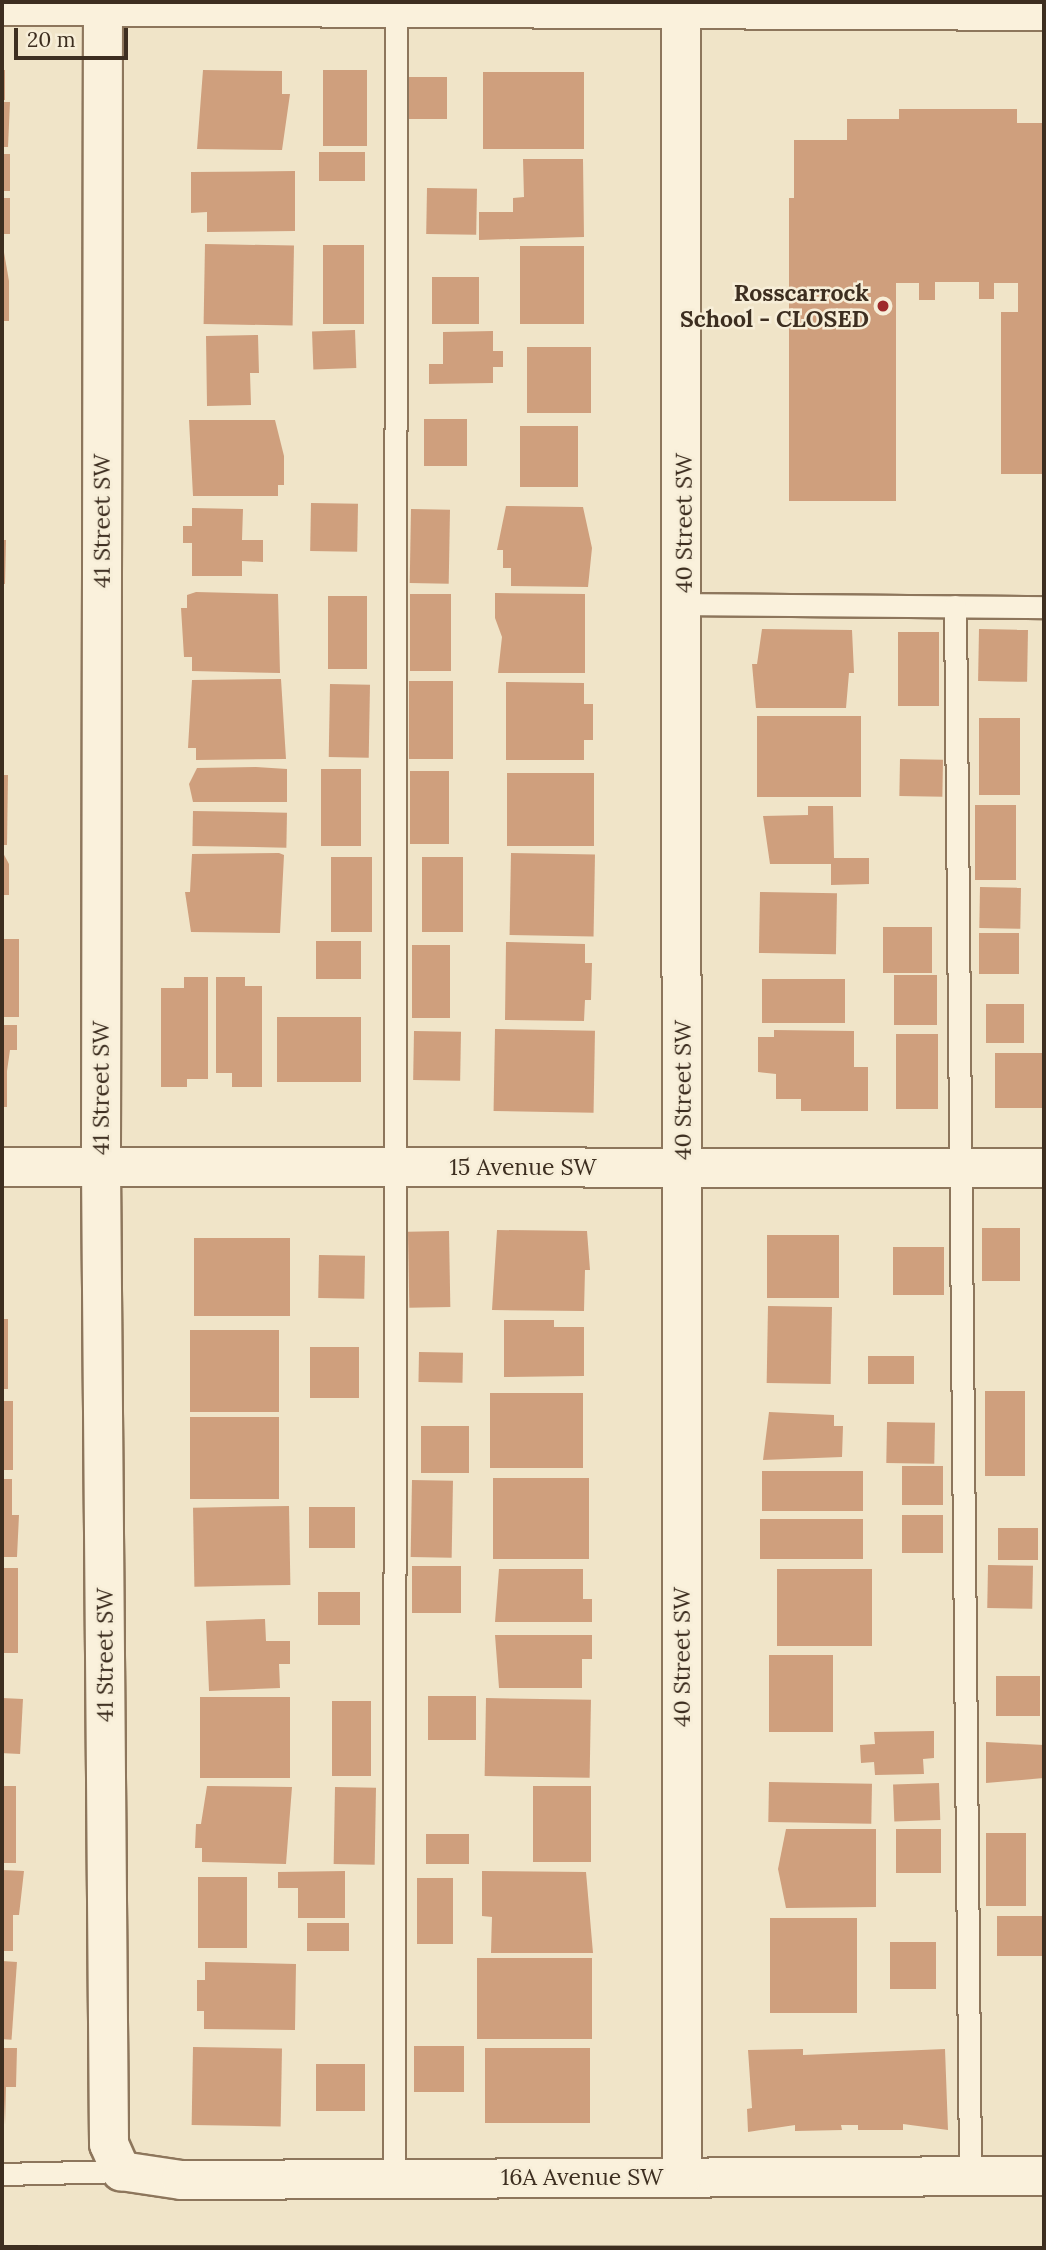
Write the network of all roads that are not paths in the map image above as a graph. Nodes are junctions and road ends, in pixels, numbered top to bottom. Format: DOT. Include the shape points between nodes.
graph roads {
  1 [pos="103,4"];
  2 [pos="396,5"];
  3 [pos="2,6"];
  4 [pos="681,6"];
  5 [pos="974,6"];
  6 [pos="1044,10"];
  7 [pos="684,604"];
  8 [pos="955,606"];
  9 [pos="1044,607"];
  10 [pos="392,1166"];
  11 [pos="2,1167"];
  12 [pos="101,1167"];
  13 [pos="683,1168"];
  14 [pos="958,1168"];
  15 [pos="1044,1168"];
  16 [pos="121,2171"];
  17 [pos="2,2174"];
  18 [pos="970,2176"];
  19 [pos="1044,2176"];
  20 [pos="394,2177"];
  21 [pos="682,2178"];
  1 -- 2 [label="street"];
  1 -- 3 [label="street"];
  1 -- 12 [label="street, 41 Street SW"];
  2 -- 4 [label="street"];
  2 -- 10 [label="lane"];
  4 -- 5 [label="street"];
  4 -- 7 [label="street, 40 Street SW"];
  5 -- 6 [label="street"];
  7 -- 8 [label="lane"];
  7 -- 13 [label="street, 40 Street SW"];
  8 -- 9 [label="lane"];
  8 -- 14 [label="lane"];
  10 -- 12 [label="street, 15 Avenue SW"];
  10 -- 13 [label="street, 15 Avenue SW"];
  10 -- 20 [label="lane"];
  11 -- 12 [label="street, 15 Avenue SW"];
  12 -- 16 [label="street, 41 Street SW" via="108,2144"];
  13 -- 14 [label="street, 15 Avenue SW"];
  13 -- 21 [label="street, 40 Street SW"];
  14 -- 15 [label="street, 15 Avenue SW"];
  14 -- 18 [label="lane"];
  16 -- 17 [label="lane"];
  16 -- 20 [label="street, 16A Avenue SW" via="181,2180"];
  18 -- 19 [label="street, 16A Avenue SW"];
  18 -- 21 [label="street, 16A Avenue SW"];
  20 -- 21 [label="street, 16A Avenue SW"];
}
